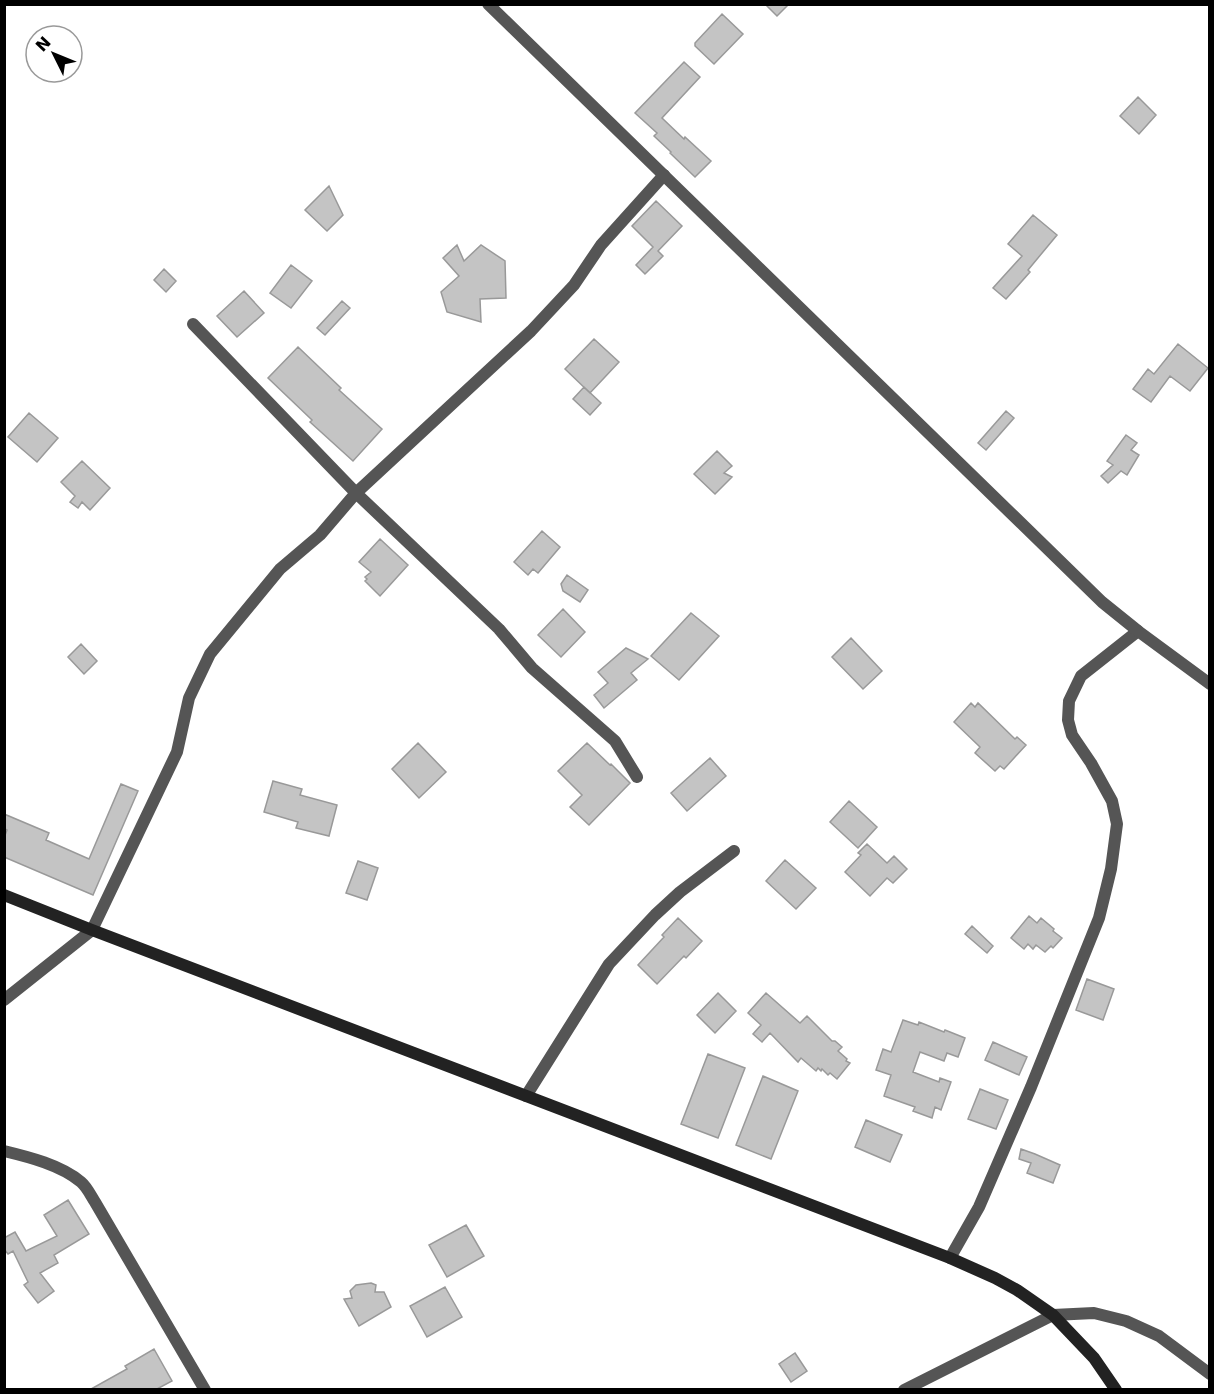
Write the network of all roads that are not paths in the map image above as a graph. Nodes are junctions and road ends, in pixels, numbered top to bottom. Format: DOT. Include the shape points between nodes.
graph roads {
  1 [pos="488,4"];
  2 [pos="664,175"];
  3 [pos="193,324"];
  4 [pos="356,493"];
  5 [pos="1138,631"];
  6 [pos="1209,684"];
  7 [pos="637,777"];
  8 [pos="734,851"];
  9 [pos="4,895"];
  10 [pos="92,930"];
  11 [pos="4,1000"];
  12 [pos="526,1096"];
  13 [pos="4,1151"];
  14 [pos="950,1258"];
  15 [pos="1053,1314"];
  16 [pos="1209,1374"];
  17 [pos="205,1389"];
  18 [pos="904,1389"];
  19 [pos="1116,1389"];
  1 -- 2 [label="street"];
  2 -- 4 [label="street" via="601,244 574,285 531,331"];
  2 -- 5 [label="street" via="1061,563"];
  3 -- 4 [label="street"];
  4 -- 7 [label="street" via="499,629 532,668 615,741"];
  4 -- 10 [label="street" via="320,535 280,569 210,654 189,698 177,752"];
  5 -- 6 [label="street"];
  5 -- 14 [label="street" via="1081,676 1069,701 1072,735 1112,801 1117,824 1111,869 1099,918 1031,1087 979,1207"];
  8 -- 12 [label="street" via="680,892 609,964"];
  9 -- 10 [label="main road"];
  10 -- 11 [label="street"];
  10 -- 12 [label="main road"];
  12 -- 14 [label="main road"];
  13 -- 17 [label="street" via="35,1159 82,1183"];
  14 -- 15 [label="main road" via="995,1278"];
  15 -- 16 [label="street" via="1094,1313 1126,1321 1159,1336"];
  15 -- 18 [label="street"];
  15 -- 19 [label="main road" via="1094,1358"];
}
